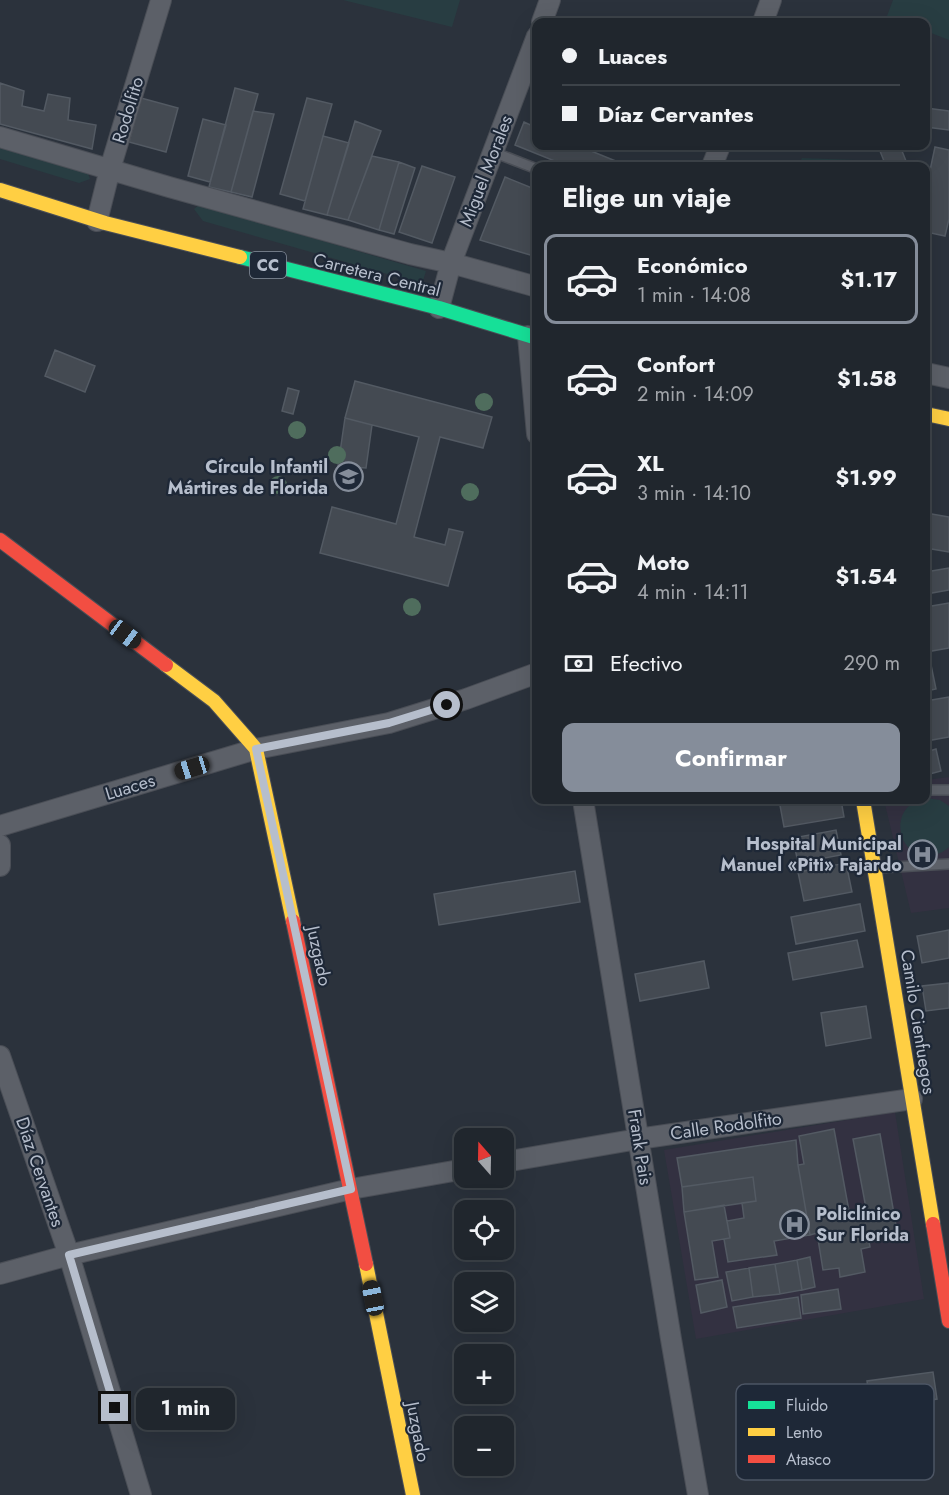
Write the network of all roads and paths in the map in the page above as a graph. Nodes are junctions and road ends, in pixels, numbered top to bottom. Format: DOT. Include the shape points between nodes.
graph roads {
  1 [pos="161,0"];
  2 [pos="550,0"];
  3 [pos="771,0"];
  4 [pos="543,18"];
  5 [pos="765,18"];
  6 [pos="532,49"];
  7 [pos="0,137"];
  8 [pos="493,152"];
  9 [pos="532,167"];
  10 [pos="110,169"];
  11 [pos="0,190"];
  12 [pos="97,221"];
  13 [pos="452,263"];
  14 [pos="532,286"];
  15 [pos="439,308"];
  16 [pos="532,337"];
  17 [pos="930,374"];
  18 [pos="949,378"];
  19 [pos="930,415"];
  20 [pos="949,419"];
  21 [pos="0,540"];
  22 [pos="532,675"];
  23 [pos="256,749"];
  24 [pos="930,790"];
  25 [pos="949,790"];
  26 [pos="584,804"];
  27 [pos="864,804"];
  28 [pos="0,826"];
  29 [pos="0,844"];
  30 [pos="949,864"];
  31 [pos="0,866"];
  32 [pos="874,869"];
  33 [pos="0,1056"];
  34 [pos="912,1099"];
  35 [pos="638,1139"];
  36 [pos="514,1160"];
  37 [pos="454,1171"];
  38 [pos="351,1189"];
  39 [pos="69,1255"];
  40 [pos="0,1274"];
  41 [pos="949,1321"];
  42 [pos="141,1495"];
  43 [pos="413,1495"];
  44 [pos="698,1495"];
  1 -- 10 [label="street, Rodolfito"];
  2 -- 4 [label="street"];
  3 -- 5 [label="street"];
  6 -- 8 [label="street, Miguel Morales"];
  7 -- 10 [label="street"];
  8 -- 9 [label="lane"];
  8 -- 13 [label="street, Miguel Morales"];
  10 -- 12 [label="street, Rodolfito"];
  10 -- 13 [label="street"];
  11 -- 12 [label="main road, Carretera Central / CC"];
  12 -- 15 [label="main road, Carretera Central / CC"];
  13 -- 14 [label="street"];
  13 -- 15 [label="street, Miguel Morales"];
  15 -- 16 [label="main road, Carretera Central / CC"];
  17 -- 18 [label="street"];
  19 -- 20 [label="main road"];
  21 -- 23 [label="main road, Juzgado" via="214,701"];
  22 -- 23 [label="street, Luaces" via="389,723"];
  23 -- 28 [label="street, Luaces"];
  23 -- 38 [label="main road, Juzgado"];
  24 -- 25 [label="lane"];
  26 -- 35 [label="street, Frank Pais"];
  27 -- 32 [label="main road, Camilo Cienfuegos"];
  29 -- 31 [label="street"];
  30 -- 32 [label="lane"];
  32 -- 34 [label="main road, Camilo Cienfuegos"];
  33 -- 39 [label="street, Díaz Cervantes"];
  34 -- 35 [label="street, Calle Rodolfito"];
  34 -- 41 [label="main road, Camilo Cienfuegos"];
  35 -- 36 [label="street, Calle Rodolfito"];
  35 -- 44 [label="street, Frank Pais"];
  37 -- 38 [label="street"];
  38 -- 39 [label="street"];
  38 -- 43 [label="main road, Juzgado"];
  39 -- 40 [label="street"];
  39 -- 42 [label="street, Díaz Cervantes"];
}
